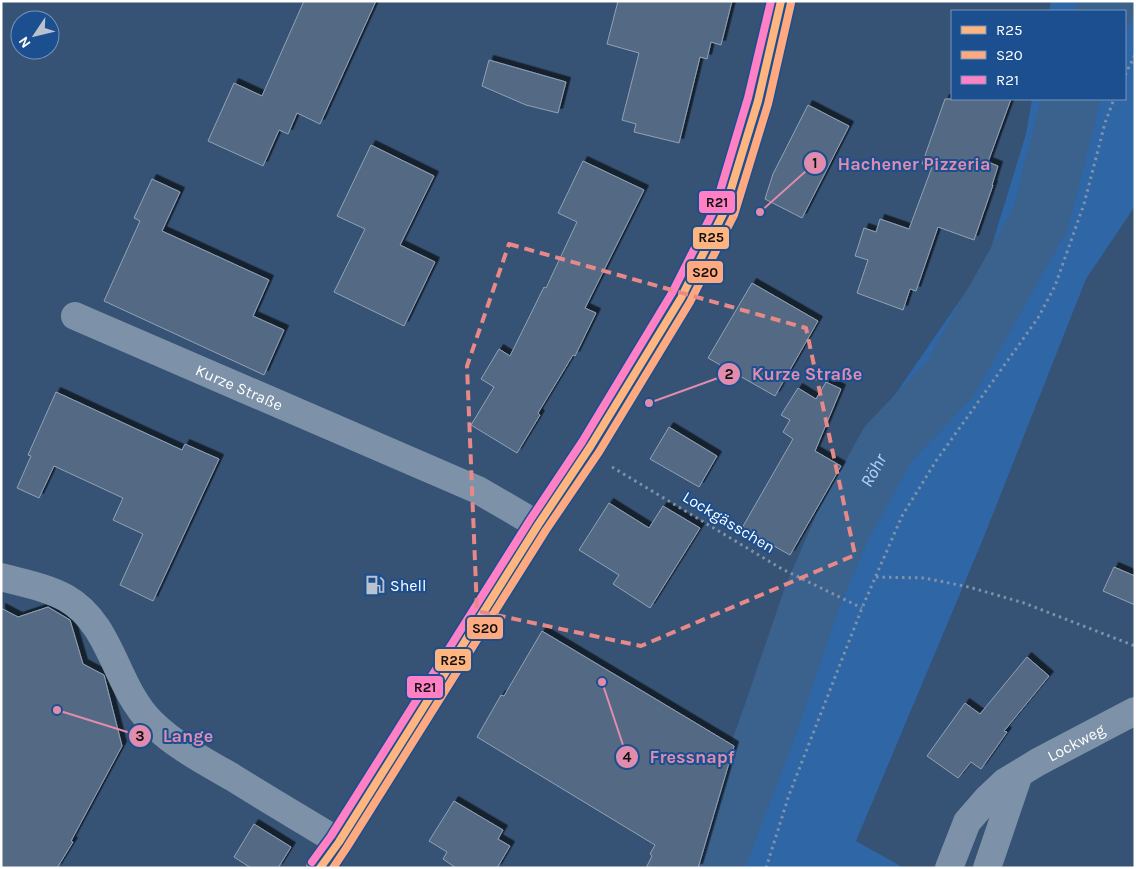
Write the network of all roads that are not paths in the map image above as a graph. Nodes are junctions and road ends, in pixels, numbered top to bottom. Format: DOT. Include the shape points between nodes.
graph roads {
  1 [pos="781,1"];
  2 [pos="75,316"];
  3 [pos="538,525"];
  4 [pos="1,577"];
  5 [pos="1135,711"];
  6 [pos="1019,774"];
  7 [pos="339,842"];
  8 [pos="320,868"];
  9 [pos="949,868"];
  10 [pos="987,868"];
  1 -- 3 [label="main road" via="758,102 724,212 681,298"];
  2 -- 3 [label="street, Kurze Straße" via="478,490"];
  3 -- 7 [label="main road"];
  4 -- 7 [label="street" via="68,599 88,616 134,701 165,735"];
  5 -- 6 [label="street, Lockweg"];
  6 -- 9 [label="street, Lockweg" via="987,798 967,822"];
  6 -- 10 [label="street"];
  7 -- 8 [label="main road"];
}
